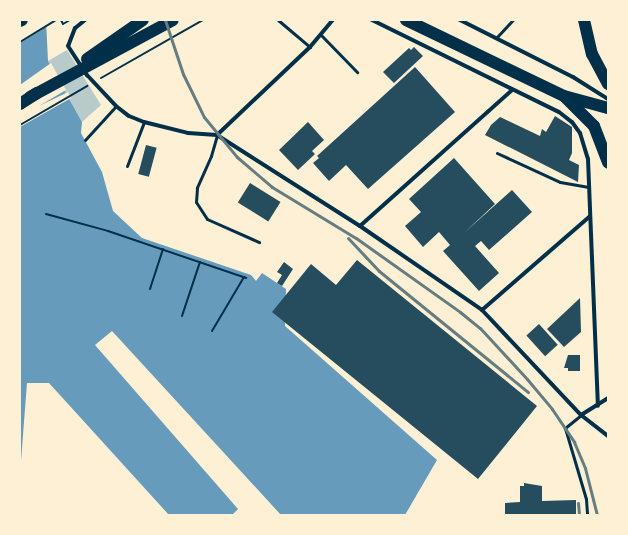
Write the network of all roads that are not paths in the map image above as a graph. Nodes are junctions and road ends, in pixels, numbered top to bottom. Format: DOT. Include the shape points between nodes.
graph roads {
  1 [pos="85,20"];
  2 [pos="144,20"];
  3 [pos="173,20"];
  4 [pos="278,20"];
  5 [pos="333,20"];
  6 [pos="372,20"];
  7 [pos="406,20"];
  8 [pos="460,20"];
  9 [pos="513,20"];
  10 [pos="584,20"];
  11 [pos="321,35"];
  12 [pos="496,38"];
  13 [pos="310,47"];
  14 [pos="357,72"];
  15 [pos="608,84"];
  16 [pos="512,90"];
  17 [pos="564,96"];
  18 [pos="608,99"];
  19 [pos="25,100"];
  20 [pos="116,106"];
  21 [pos="608,108"];
  22 [pos="144,122"];
  23 [pos="217,135"];
  24 [pos="85,140"];
  25 [pos="497,153"];
  26 [pos="608,162"];
  27 [pos="127,166"];
  28 [pos="589,187"];
  29 [pos="590,216"];
  30 [pos="360,226"];
  31 [pos="259,242"];
  32 [pos="482,310"];
  33 [pos="608,398"];
  34 [pos="598,406"];
  35 [pos="581,415"];
  36 [pos="608,436"];
  37 [pos="587,515"];
  1 -- 20 [label="street" via="75,28 68,46 87,75"];
  2 -- 19 [label="highway"];
  3 -- 19 [label="highway"];
  4 -- 13 [label="lane"];
  5 -- 11 [label="street"];
  6 -- 16 [label="street"];
  7 -- 17 [label="highway"];
  8 -- 12 [label="street"];
  9 -- 12 [label="lane"];
  10 -- 15 [label="highway" via="592,54"];
  11 -- 13 [label="street"];
  11 -- 14 [label="lane"];
  12 -- 18 [label="street" via="573,77"];
  13 -- 23 [label="street"];
  16 -- 28 [label="street" via="559,112 572,122 580,133 588,159"];
  16 -- 30 [label="street"];
  17 -- 21 [label="highway"];
  17 -- 26 [label="highway" via="594,126"];
  20 -- 22 [label="street" via="129,116"];
  20 -- 24 [label="lane"];
  22 -- 23 [label="street" via="188,133"];
  22 -- 27 [label="lane"];
  23 -- 30 [label="street"];
  23 -- 31 [label="lane" via="197,188 196,202 207,219"];
  25 -- 28 [label="lane" via="560,182"];
  28 -- 29 [label="street"];
  29 -- 32 [label="street"];
  29 -- 34 [label="street"];
  30 -- 32 [label="street"];
  32 -- 35 [label="street"];
  33 -- 34 [label="street"];
  34 -- 35 [label="street"];
  35 -- 36 [label="street"];
  35 -- 37 [label="lane" via="565,428 586,499"];
}
